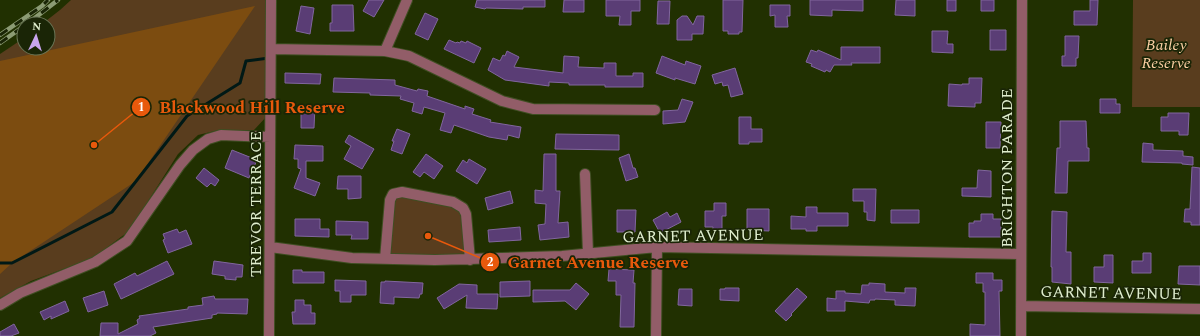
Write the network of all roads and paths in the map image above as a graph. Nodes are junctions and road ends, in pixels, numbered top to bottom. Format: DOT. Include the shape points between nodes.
graph roads {
  1 [pos="271,0"];
  2 [pos="407,0"];
  3 [pos="1022,0"];
  4 [pos="271,49"];
  5 [pos="385,51"];
  6 [pos="655,110"];
  7 [pos="270,137"];
  8 [pos="585,174"];
  9 [pos="270,247"];
  10 [pos="657,247"];
  11 [pos="588,254"];
  12 [pos="1021,254"];
  13 [pos="385,259"];
  14 [pos="470,260"];
  15 [pos="0,305"];
  16 [pos="1021,306"];
  17 [pos="1200,309"];
  18 [pos="269,336"];
  19 [pos="656,336"];
  20 [pos="1021,336"];
  1 -- 4 [label="street, TREVOR TERRACE"];
  2 -- 5 [label="street"];
  3 -- 12 [label="street, BRIGHTON PARADE"];
  4 -- 5 [label="street"];
  4 -- 7 [label="street, TREVOR TERRACE"];
  5 -- 6 [label="street" via="409,56 502,101 533,109"];
  7 -- 9 [label="street, TREVOR TERRACE"];
  7 -- 15 [label="street" via="221,135 208,139 193,150 180,165 127,241 96,262 20,293"];
  8 -- 11 [label="street"];
  9 -- 13 [label="street, GARNET AVENUE" via="352,258"];
  9 -- 18 [label="street, TREVOR TERRACE"];
  10 -- 11 [label="street, GARNET AVENUE"];
  10 -- 12 [label="street, GARNET AVENUE"];
  10 -- 19 [label="street"];
  11 -- 14 [label="street, GARNET AVENUE"];
  12 -- 16 [label="street, BRIGHTON PARADE"];
  13 -- 14 [label="street, GARNET AVENUE"];
  13 -- 14 [label="street" via="390,200 393,194 402,192 453,202 462,208 466,214"];
  16 -- 17 [label="street, GARNET AVENUE"];
  16 -- 20 [label="street, BRIGHTON PARADE"];
}
